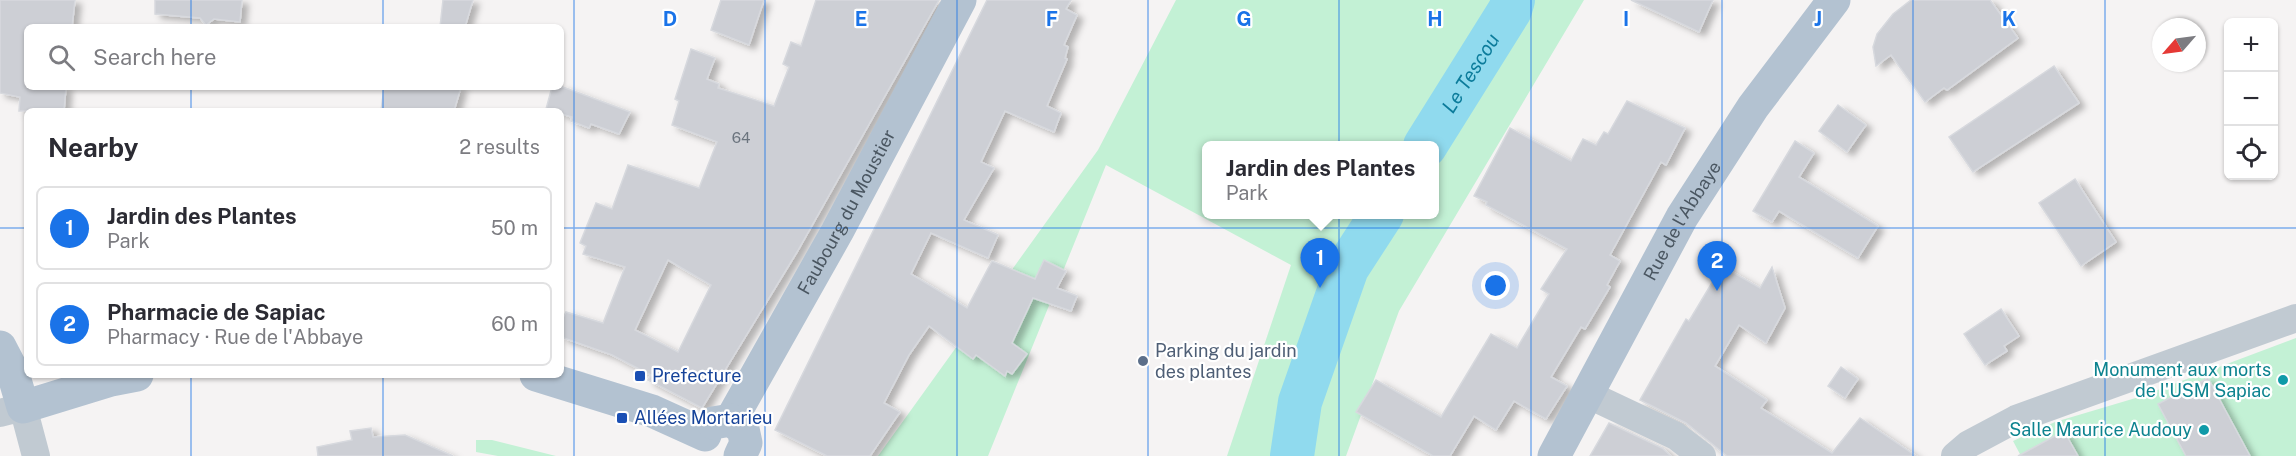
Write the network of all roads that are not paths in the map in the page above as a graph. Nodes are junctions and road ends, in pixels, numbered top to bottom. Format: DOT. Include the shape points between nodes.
graph roads {
  1 [pos="960,0"];
  2 [pos="1834,0"];
  3 [pos="2296,318"];
  4 [pos="0,347"];
  5 [pos="121,378"];
  6 [pos="546,378"];
  7 [pos="1587,394"];
  8 [pos="12,410"];
  9 [pos="715,437"];
  10 [pos="36,456"];
  11 [pos="740,456"];
  12 [pos="1554,456"];
  13 [pos="1702,456"];
  14 [pos="1955,456"];
  1 -- 9 [label="main road, Faubourg du Moustier" via="837,232"];
  2 -- 7 [label="main road, Rue de l'Abbaye" via="1754,107 1691,203"];
  3 -- 14 [label="street" via="2016,419"];
  4 -- 8 [label="main road" via="12,370"];
  5 -- 8 [label="main road"];
  6 -- 9 [label="main road" via="652,411"];
  7 -- 12 [label="main road, Rue de l'Abbaye"];
  7 -- 13 [label="street" via="1676,436"];
  8 -- 10 [label="street"];
  9 -- 11 [label="main road" via="737,424 746,436"];
}
